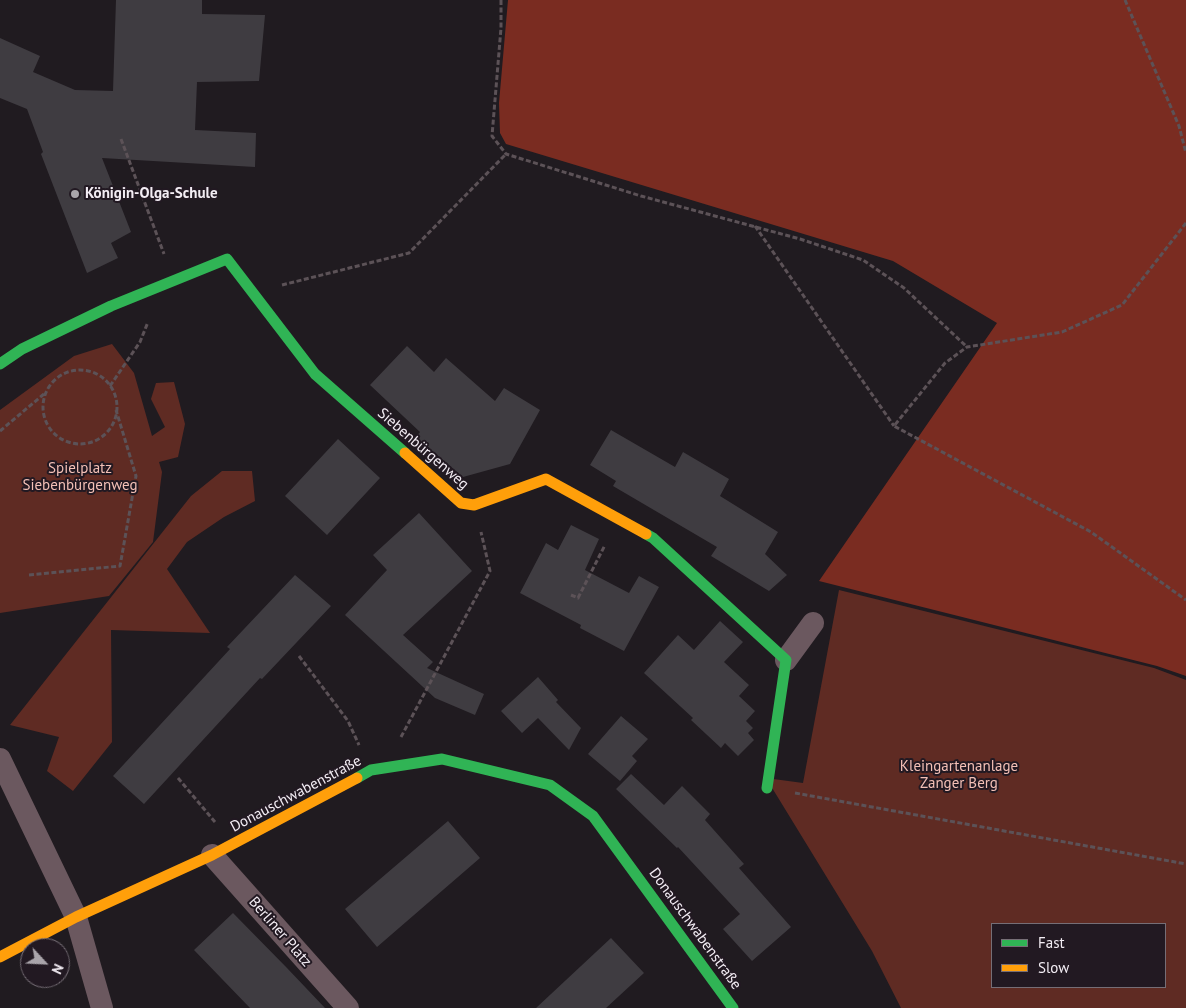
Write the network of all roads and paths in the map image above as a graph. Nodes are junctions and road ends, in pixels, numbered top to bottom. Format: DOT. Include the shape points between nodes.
graph roads {
  1 [pos="500,0"];
  2 [pos="1125,0"];
  3 [pos="121,138"];
  4 [pos="1186,153"];
  5 [pos="506,154"];
  6 [pos="1186,223"];
  7 [pos="756,226"];
  8 [pos="174,280"];
  9 [pos="159,286"];
  10 [pos="280,286"];
  11 [pos="967,347"];
  12 [pos="0,364"];
  13 [pos="110,386"];
  14 [pos="45,393"];
  15 [pos="116,410"];
  16 [pos="894,426"];
  17 [pos="0,431"];
  18 [pos="474,505"];
  19 [pos="618,518"];
  20 [pos="28,575"];
  21 [pos="571,595"];
  22 [pos="1186,600"];
  23 [pos="813,623"];
  24 [pos="299,656"];
  25 [pos="786,660"];
  26 [pos="0,759"];
  27 [pos="384,768"];
  28 [pos="371,770"];
  29 [pos="178,778"];
  30 [pos="767,788"];
  31 [pos="233,844"];
  32 [pos="212,855"];
  33 [pos="1186,864"];
  34 [pos="76,917"];
  35 [pos="0,957"];
  36 [pos="102,1008"];
  37 [pos="348,1008"];
  38 [pos="734,1008"];
  1 -- 5 [label="path" via="501,28 492,136"];
  2 -- 4 [label="path" via="1179,126"];
  3 -- 8 [label="path"];
  5 -- 7 [label="path" via="632,194"];
  5 -- 10 [label="path" via="409,253"];
  6 -- 11 [label="path" via="1122,305 1062,332"];
  7 -- 11 [label="path" via="863,260 904,288"];
  7 -- 16 [label="path"];
  8 -- 9 [label="street, Siebenbürgenweg"];
  8 -- 18 [label="street, Siebenbürgenweg" via="227,259 315,374 461,503"];
  9 -- 12 [label="street, Siebenbürgenweg" via="22,349"];
  9 -- 13 [label="path" via="140,342"];
  11 -- 16 [label="path" via="945,363"];
  13 -- 14 [label="path" via="96,373 71,370 50,384"];
  13 -- 15 [label="path" via="116,398"];
  14 -- 15 [label="path" via="43,416 48,426 55,435 77,444 102,438 110,428"];
  14 -- 17 [label="path"];
  15 -- 20 [label="path" via="136,476 120,566"];
  16 -- 22 [label="path" via="1090,532"];
  18 -- 19 [label="street, Siebenbürgenweg" via="546,479"];
  18 -- 27 [label="path" via="490,571"];
  19 -- 21 [label="path" via="578,598"];
  19 -- 25 [label="street, Siebenbürgenweg" via="653,538"];
  23 -- 25 [label="street"];
  24 -- 28 [label="path" via="348,721"];
  25 -- 30 [label="street"];
  26 -- 34 [label="street"];
  27 -- 28 [label="street, Donauschwabenstraße"];
  27 -- 38 [label="street, Donauschwabenstraße" via="442,759 550,785 593,816"];
  28 -- 31 [label="street, Donauschwabenstraße"];
  29 -- 31 [label="path"];
  30 -- 33 [label="path"];
  31 -- 32 [label="street, Donauschwabenstraße"];
  32 -- 34 [label="street, Donauschwabenstraße"];
  32 -- 37 [label="street, Berliner Platz"];
  34 -- 35 [label="street, Donauschwabenstraße"];
  34 -- 36 [label="street"];
}
